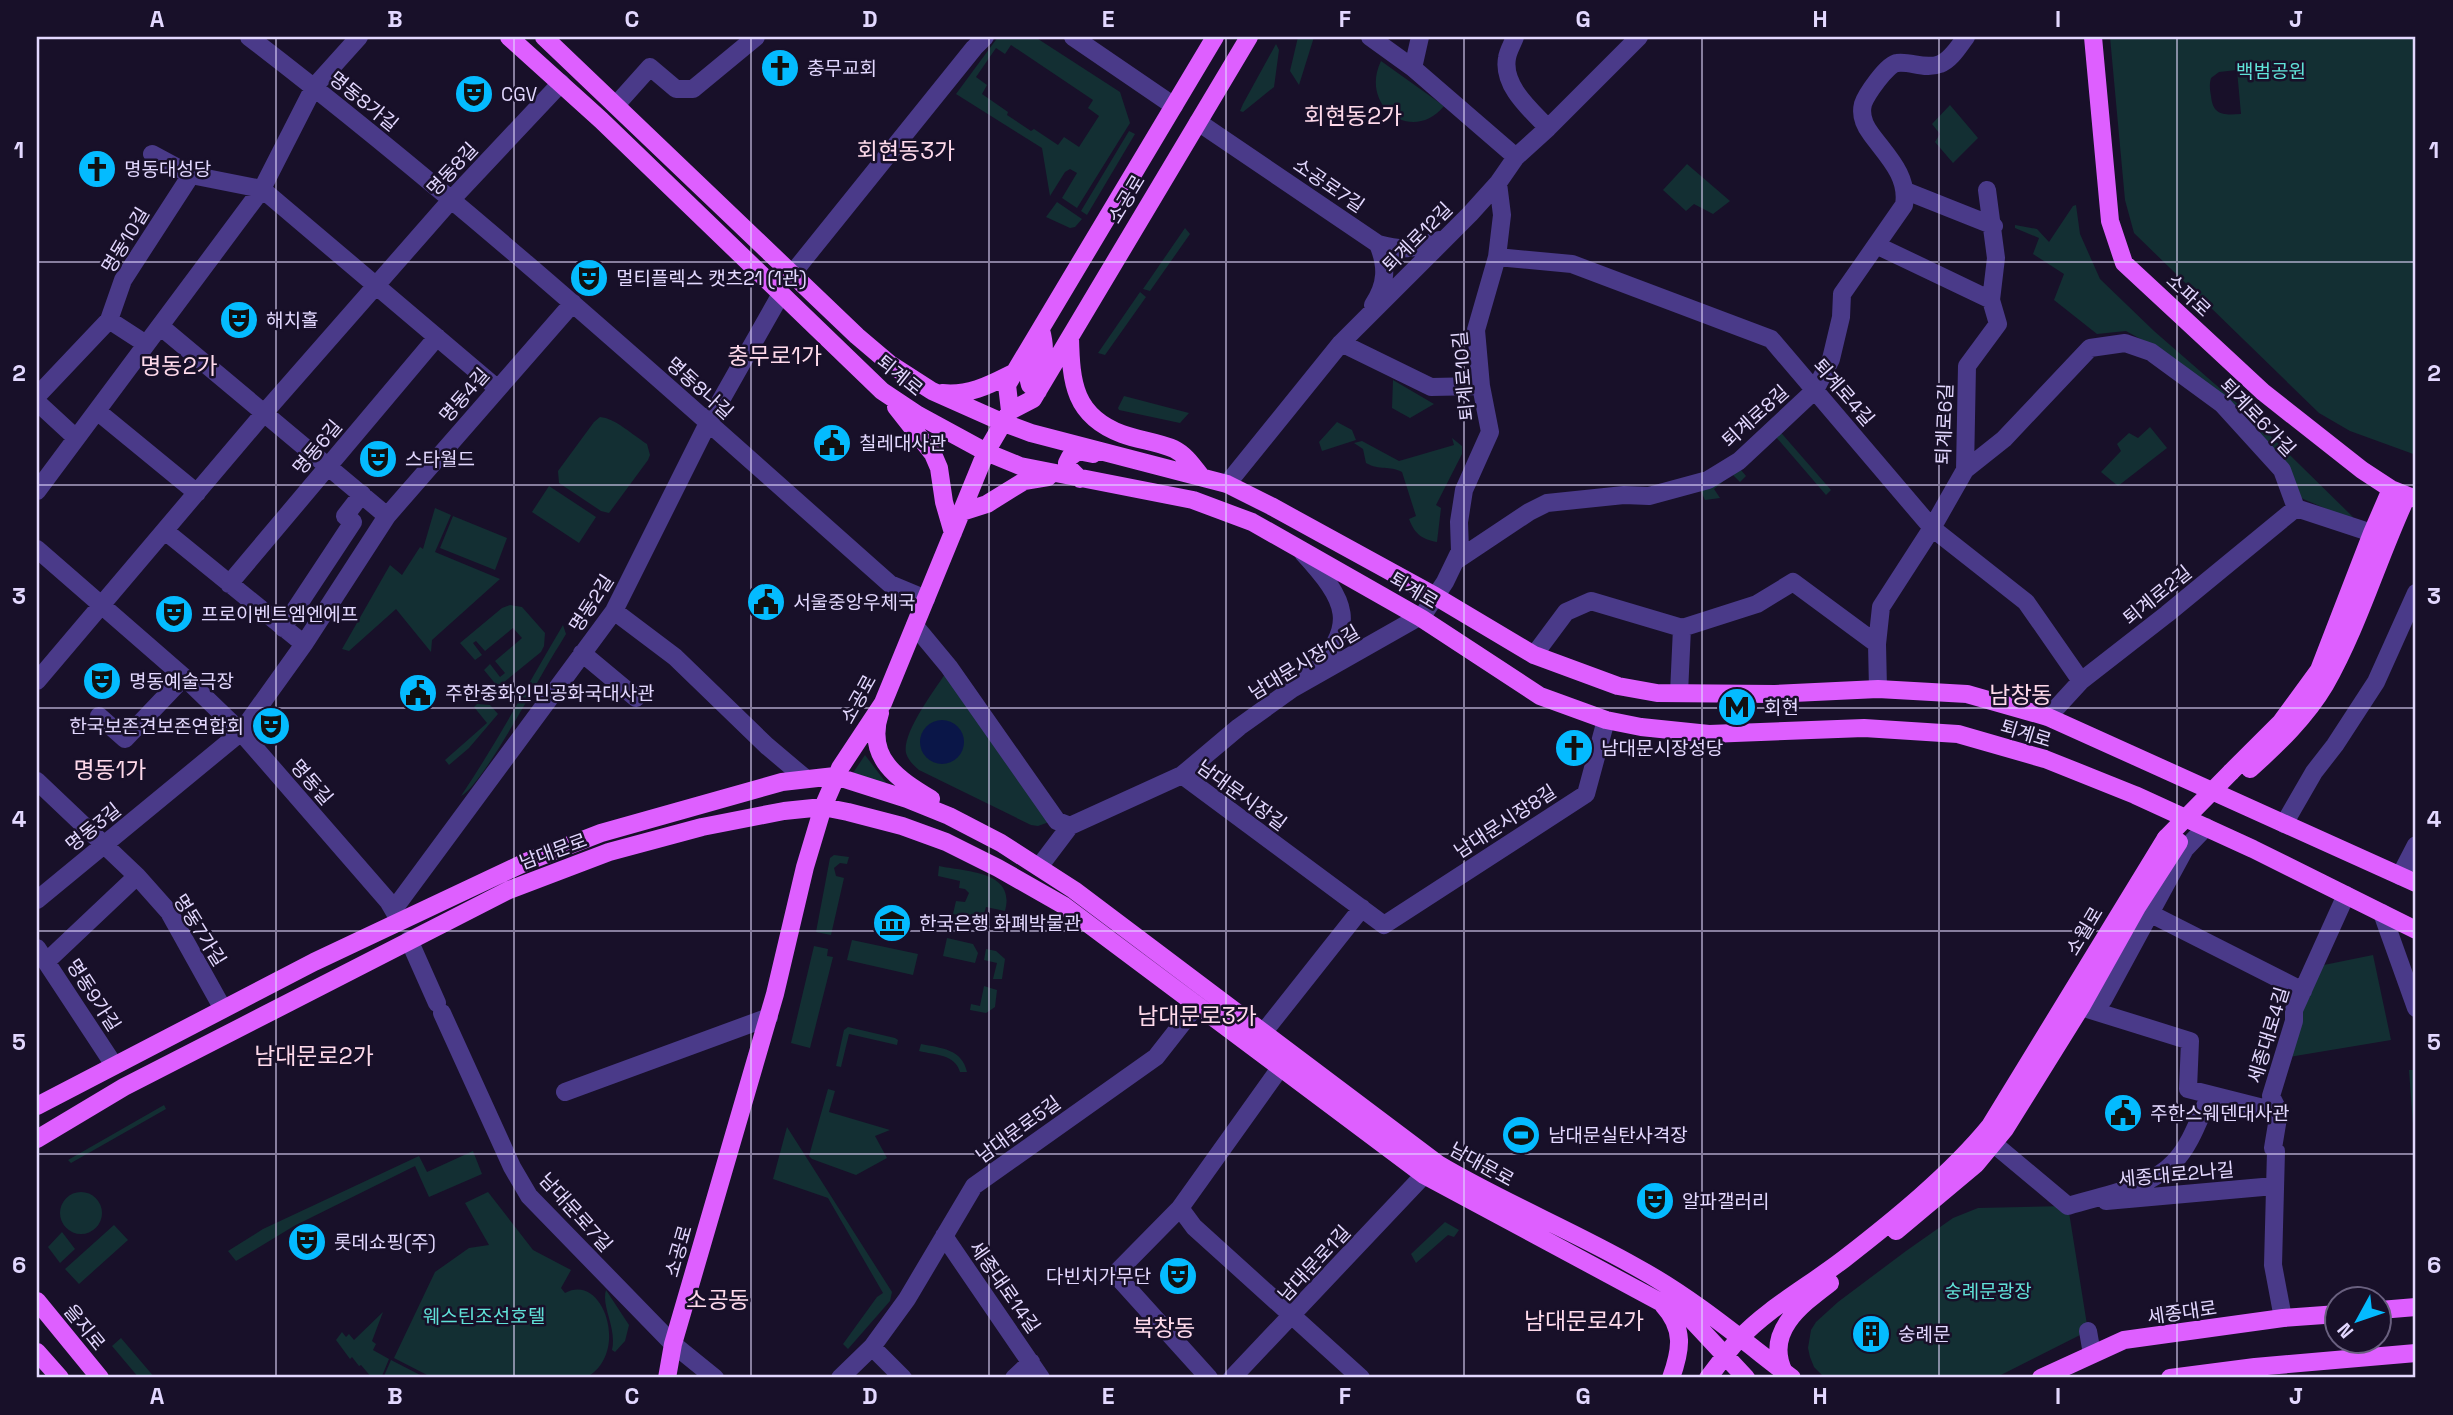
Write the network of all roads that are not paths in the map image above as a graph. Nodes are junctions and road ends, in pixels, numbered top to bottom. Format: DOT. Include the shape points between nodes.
graph roads {
  1 [pos="249,37"];
  2 [pos="359,37"];
  3 [pos="509,37"];
  4 [pos="545,37"];
  5 [pos="755,37"];
  6 [pos="958,37"];
  7 [pos="1073,37"];
  8 [pos="1249,37"];
  9 [pos="1370,37"];
  10 [pos="1420,37"];
  11 [pos="1515,37"];
  12 [pos="1639,37"];
  13 [pos="1966,37"];
  14 [pos="2093,37"];
  15 [pos="1211,38"];
  16 [pos="979,42"];
  17 [pos="1954,45"];
  18 [pos="1413,68"];
  19 [pos="561,83"];
  20 [pos="314,87"];
  21 [pos="615,105"];
  22 [pos="1174,106"];
  23 [pos="1198,122"];
  24 [pos="1548,128"];
  25 [pos="152,154"];
  26 [pos="1516,157"];
  27 [pos="191,175"];
  28 [pos="1498,183"];
  29 [pos="262,188"];
  30 [pos="1987,190"];
  31 [pos="1906,191"];
  32 [pos="451,200"];
  33 [pos="1994,226"];
  34 [pos="1446,237"];
  35 [pos="1378,244"];
  36 [pos="1876,245"];
  37 [pos="1497,257"];
  38 [pos="792,274"];
  39 [pos="377,285"];
  40 [pos="781,294"];
  41 [pos="1991,300"];
  42 [pos="573,303"];
  43 [pos="109,320"];
  44 [pos="160,326"];
  45 [pos="1041,330"];
  46 [pos="437,337"];
  47 [pos="1070,337"];
  48 [pos="1341,343"];
  49 [pos="146,344"];
  50 [pos="1015,372"];
  51 [pos="1481,386"];
  52 [pos="498,389"];
  53 [pos="1815,390"];
  54 [pos="882,391"];
  55 [pos="1038,391"];
  56 [pos="934,393"];
  57 [pos="37,396"];
  58 [pos="37,402"];
  59 [pos="97,411"];
  60 [pos="265,412"];
  61 [pos="1007,417"];
  62 [pos="708,423"];
  63 [pos="76,438"];
  64 [pos="986,452"];
  65 [pos="1136,459"];
  66 [pos="328,466"];
  67 [pos="1965,470"];
  68 [pos="1201,476"];
  69 [pos="1076,478"];
  70 [pos="1227,485"];
  71 [pos="37,491"];
  72 [pos="198,493"];
  73 [pos="362,494"];
  74 [pos="2405,495"];
  75 [pos="2296,508"];
  76 [pos="962,512"];
  77 [pos="387,516"];
  78 [pos="1932,528"];
  79 [pos="165,531"];
  80 [pos="953,533"];
  81 [pos="2380,535"];
  82 [pos="1297,547"];
  83 [pos="37,549"];
  84 [pos="1457,560"];
  85 [pos="229,584"];
  86 [pos="2416,593"];
  87 [pos="1435,596"];
  88 [pos="926,599"];
  89 [pos="102,606"];
  90 [pos="614,611"];
  91 [pos="1420,618"];
  92 [pos="915,626"];
  93 [pos="283,628"];
  94 [pos="1682,628"];
  95 [pos="304,644"];
  96 [pos="1877,644"];
  97 [pos="582,653"];
  98 [pos="1534,655"];
  99 [pos="184,677"];
  100 [pos="37,681"];
  101 [pos="2081,681"];
  102 [pos="1292,689"];
  103 [pos="1878,689"];
  104 [pos="1679,693"];
  105 [pos="636,698"];
  106 [pos="883,703"];
  107 [pos="99,716"];
  108 [pos="2048,717"];
  109 [pos="1605,720"];
  110 [pos="241,732"];
  111 [pos="1182,775"];
  112 [pos="835,776"];
  113 [pos="805,778"];
  114 [pos="37,781"];
  115 [pos="822,807"];
  116 [pos="949,816"];
  117 [pos="2284,824"];
  118 [pos="1070,826"];
  119 [pos="2206,827"];
  120 [pos="2173,840"];
  121 [pos="103,845"];
  122 [pos="2416,845"];
  123 [pos="1039,867"];
  124 [pos="136,877"];
  125 [pos="2408,880"];
  126 [pos="2346,895"];
  127 [pos="37,900"];
  128 [pos="1362,908"];
  129 [pos="2382,913"];
  130 [pos="2151,914"];
  131 [pos="397,915"];
  132 [pos="1384,925"];
  133 [pos="2416,930"];
  134 [pos="409,940"];
  135 [pos="42,955"];
  136 [pos="1162,968"];
  137 [pos="2303,991"];
  138 [pos="1196,1006"];
  139 [pos="2081,1007"];
  140 [pos="2416,1008"];
  141 [pos="223,1009"];
  142 [pos="769,1017"];
  143 [pos="1263,1032"];
  144 [pos="114,1065"];
  145 [pos="1280,1068"];
  146 [pos="565,1092"];
  147 [pos="2210,1095"];
  148 [pos="37,1106"];
  149 [pos="2280,1112"];
  150 [pos="37,1141"];
  151 [pos="1994,1144"];
  152 [pos="1424,1175"];
  153 [pos="2274,1186"];
  154 [pos="2075,1204"];
  155 [pos="1180,1208"];
  156 [pos="944,1236"];
  157 [pos="1658,1300"];
  158 [pos="37,1301"];
  159 [pos="2416,1307"];
  160 [pos="2394,1309"];
  161 [pos="2324,1315"];
  162 [pos="1292,1317"];
  163 [pos="2283,1318"];
  164 [pos="2088,1331"];
  165 [pos="1740,1339"];
  166 [pos="673,1344"];
  167 [pos="872,1347"];
  168 [pos="37,1352"];
  169 [pos="2416,1353"];
  170 [pos="1726,1354"];
  171 [pos="2092,1354"];
  172 [pos="1031,1362"];
  173 [pos="1788,1375"];
  174 [pos="56,1377"];
  175 [pos="100,1378"];
  176 [pos="667,1378"];
  177 [pos="715,1378"];
  178 [pos="840,1378"];
  179 [pos="903,1378"];
  180 [pos="1014,1378"];
  181 [pos="1041,1378"];
  182 [pos="1209,1378"];
  183 [pos="1232,1378"];
  184 [pos="1362,1378"];
  185 [pos="1671,1378"];
  186 [pos="1709,1378"];
  187 [pos="1746,1378"];
  188 [pos="2041,1378"];
  189 [pos="2170,1378"];
  1 -- 20 [label="street, 명동8가길"];
  2 -- 20 [label="street"];
  3 -- 19 [label="main road, 퇴계로"];
  4 -- 21 [label="main road, 퇴계로"];
  5 -- 21 [label="street" via="693,89 676,89 650,67"];
  6 -- 16 [label="street"];
  7 -- 22 [label="street"];
  8 -- 23 [label="main road, 소공로"];
  9 -- 18 [label="street"];
  10 -- 18 [label="street"];
  11 -- 24 [label="street" via="1507,59 1510,78 1522,102"];
  12 -- 24 [label="street, 퇴계로12길"];
  13 -- 17 [label="street"];
  14 -- 74 [label="main road, 소파로" via="2110,221 2124,263 2263,392 2342,454"];
  15 -- 22 [label="main road, 소공로"];
  16 -- 38 [label="street"];
  17 -- 31 [label="street" via="1941,64 1896,63 1887,68 1863,103 1863,124 1899,171"];
  18 -- 26 [label="street"];
  19 -- 32 [label="street, 명동8길"];
  19 -- 40 [label="main road, 퇴계로"];
  20 -- 29 [label="street"];
  20 -- 32 [label="street, 명동8가길"];
  21 -- 38 [label="main road, 퇴계로"];
  22 -- 45 [label="main road, 소공로"];
  23 -- 35 [label="street, 소공로7길"];
  23 -- 47 [label="main road, 소공로"];
  24 -- 26 [label="street, 퇴계로12길"];
  25 -- 27 [label="street"];
  26 -- 28 [label="street, 퇴계로12길"];
  27 -- 29 [label="street"];
  27 -- 43 [label="street, 명동10길" via="123,280"];
  28 -- 34 [label="street, 퇴계로12길"];
  28 -- 37 [label="street, 퇴계로10길" via="1502,215"];
  29 -- 39 [label="street"];
  29 -- 44 [label="street"];
  30 -- 33 [label="street, 퇴계로6길"];
  31 -- 33 [label="street"];
  31 -- 36 [label="street, 퇴계로8길" via="1903,205"];
  32 -- 39 [label="street, 명동8길"];
  32 -- 42 [label="street, 명동8나길"];
  33 -- 41 [label="street, 퇴계로6길"];
  34 -- 35 [label="street, 소공로7길" via="1399,250"];
  34 -- 48 [label="street, 퇴계로12길"];
  35 -- 48 [label="street, 퇴계로12길" via="1385,261 1380,295"];
  36 -- 41 [label="street"];
  36 -- 53 [label="street, 퇴계로8길" via="1842,294 1831,359"];
  37 -- 51 [label="street, 퇴계로10길" via="1476,330"];
  37 -- 53 [label="street, 퇴계로4길" via="1572,264 1771,339"];
  38 -- 56 [label="main road, 퇴계로" via="890,364"];
  39 -- 46 [label="street"];
  39 -- 60 [label="street, 명동8길"];
  40 -- 54 [label="main road, 퇴계로"];
  40 -- 62 [label="street, 명동2길"];
  41 -- 67 [label="street, 퇴계로6길" via="1997,324 1967,366"];
  42 -- 52 [label="street, 명동4길"];
  42 -- 62 [label="street, 명동8나길"];
  43 -- 49 [label="street"];
  43 -- 57 [label="street, 명동10길"];
  44 -- 49 [label="street"];
  44 -- 60 [label="street"];
  45 -- 50 [label="main road, 소공로"];
  45 -- 55 [label="main road" via="1046,347 1029,380"];
  46 -- 52 [label="street"];
  46 -- 66 [label="street, 명동6길"];
  47 -- 55 [label="main road, 소공로"];
  47 -- 68 [label="main road" via="1076,392 1089,415 1120,433 1174,449"];
  48 -- 51 [label="street" via="1431,387"];
  48 -- 70 [label="street, 퇴계로12길"];
  49 -- 59 [label="street"];
  50 -- 56 [label="main road" via="973,392"];
  50 -- 61 [label="main road, 소공로" via="1007,385"];
  51 -- 84 [label="street, 퇴계로10길" via="1490,432 1464,490"];
  52 -- 77 [label="street, 명동4길"];
  53 -- 78 [label="street, 퇴계로4길"];
  53 -- 84 [label="street, 퇴계로8길" via="1739,461 1708,480 1649,496 1547,503"];
  54 -- 64 [label="main road, 퇴계로"];
  54 -- 80 [label="main road" via="933,454"];
  55 -- 61 [label="main road, 소공로"];
  56 -- 61 [label="main road, 퇴계로"];
  58 -- 63 [label="street"];
  59 -- 63 [label="street"];
  59 -- 72 [label="street"];
  60 -- 66 [label="street"];
  60 -- 72 [label="street, 명동8길"];
  61 -- 64 [label="main road, 소공로"];
  61 -- 65 [label="main road, 퇴계로" via="1031,433"];
  62 -- 88 [label="street, 명동8나길" via="890,584"];
  62 -- 90 [label="street, 명동2길"];
  63 -- 71 [label="street"];
  64 -- 69 [label="main road, 퇴계로" via="1020,466"];
  64 -- 76 [label="main road, 소공로"];
  65 -- 68 [label="main road, 퇴계로"];
  65 -- 69 [label="main road" via="1128,463 1078,451 1067,463"];
  66 -- 73 [label="street"];
  66 -- 85 [label="street, 명동6길"];
  67 -- 75 [label="street, 퇴계로6가길" via="2004,439 2090,348 2125,343 2151,352 2222,404 2282,470"];
  67 -- 78 [label="street, 퇴계로6길"];
  68 -- 70 [label="main road, 퇴계로"];
  69 -- 76 [label="main road" via="1036,477"];
  69 -- 82 [label="main road, 퇴계로" via="1193,500 1252,522"];
  70 -- 87 [label="main road, 퇴계로"];
  72 -- 79 [label="street, 명동8길"];
  73 -- 77 [label="street"];
  73 -- 93 [label="street" via="345,516 353,522"];
  74 -- 81 [label="main road, 소월로"];
  75 -- 81 [label="street"];
  75 -- 101 [label="street, 퇴계로2길"];
  76 -- 80 [label="main road, 소공로"];
  77 -- 95 [label="street, 명동4길"];
  78 -- 96 [label="street, 퇴계로6길" via="1881,607"];
  78 -- 101 [label="street, 퇴계로4길" via="2026,602"];
  79 -- 85 [label="street"];
  79 -- 89 [label="street, 명동8길"];
  80 -- 88 [label="main road, 소공로"];
  81 -- 120 [label="main road, 소월로" via="2362,605 2325,685 2289,732 2237,774"];
  82 -- 91 [label="main road, 퇴계로"];
  82 -- 102 [label="street" via="1335,590 1343,620 1332,648"];
  83 -- 89 [label="street, 명동길"];
  84 -- 87 [label="street, 퇴계로10길"];
  85 -- 93 [label="street"];
  86 -- 117 [label="street" via="2376,682"];
  87 -- 91 [label="street, 퇴계로10길"];
  87 -- 98 [label="main road, 퇴계로"];
  88 -- 92 [label="main road, 소공로"];
  89 -- 99 [label="street, 명동길"];
  89 -- 100 [label="street"];
  90 -- 97 [label="street, 명동2길"];
  90 -- 113 [label="street" via="675,657"];
  91 -- 102 [label="street, 남대문시장10길"];
  91 -- 109 [label="main road, 퇴계로" via="1540,696"];
  92 -- 106 [label="main road, 소공로"];
  92 -- 118 [label="street" via="950,667 1057,821"];
  93 -- 95 [label="street"];
  94 -- 96 [label="street" via="1757,604 1793,582"];
  94 -- 98 [label="street" via="1591,601 1566,612"];
  94 -- 104 [label="street"];
  95 -- 110 [label="street, 명동4길"];
  96 -- 103 [label="street, 퇴계로6길"];
  97 -- 105 [label="street"];
  97 -- 131 [label="street, 명동2길"];
  98 -- 104 [label="main road, 퇴계로" via="1618,686"];
  99 -- 107 [label="street" via="125,738"];
  99 -- 110 [label="street, 명동길"];
  101 -- 108 [label="street, 퇴계로2길"];
  102 -- 111 [label="street, 남대문시장10길"];
  103 -- 104 [label="main road, 퇴계로"];
  103 -- 108 [label="main road, 퇴계로" via="1967,694"];
  106 -- 112 [label="main road, 소공로"];
  106 -- 116 [label="main road" via="876,726 878,751 894,775"];
  108 -- 117 [label="main road, 퇴계로"];
  109 -- 119 [label="main road, 퇴계로" via="1709,734 1864,728 1958,734 2045,759"];
  109 -- 132 [label="street, 남대문시장8길" via="1586,794"];
  110 -- 121 [label="street, 명동3길"];
  110 -- 131 [label="street, 명동길"];
  111 -- 118 [label="street, 남대문시장길"];
  111 -- 128 [label="street, 남대문시장길"];
  112 -- 113 [label="main road, 남대문로"];
  112 -- 115 [label="main road, 소공로"];
  112 -- 116 [label="main road, 남대문로"];
  113 -- 131 [label="main road, 남대문로" via="601,833"];
  114 -- 121 [label="street, 명동7가길"];
  115 -- 134 [label="main road, 남대문로" via="702,827 609,852 509,890"];
  115 -- 136 [label="main road, 남대문로" via="902,825 946,842 1036,888 1108,940"];
  115 -- 142 [label="main road, 소공로"];
  116 -- 123 [label="main road, 남대문로"];
  117 -- 125 [label="main road, 퇴계로"];
  118 -- 123 [label="street, 남대문시장길"];
  119 -- 126 [label="main road, 퇴계로"];
  119 -- 130 [label="street, 소월로" via="2185,849"];
  120 -- 139 [label="main road, 소월로"];
  120 -- 165 [label="main road, 소월로" via="1976,1143 1845,1258"];
  121 -- 124 [label="street, 명동7가길"];
  121 -- 127 [label="street, 명동3길"];
  122 -- 125 [label="street"];
  123 -- 136 [label="main road, 남대문로" via="1132,934"];
  124 -- 135 [label="street"];
  124 -- 141 [label="street, 명동7가길" via="169,912"];
  126 -- 129 [label="main road, 퇴계로"];
  126 -- 137 [label="street, 세종대로4길"];
  128 -- 132 [label="street, 남대문시장길"];
  128 -- 143 [label="street"];
  129 -- 133 [label="main road, 퇴계로"];
  129 -- 140 [label="street"];
  130 -- 137 [label="street"];
  130 -- 139 [label="street, 소월로" via="2103,1000"];
  131 -- 141 [label="main road, 남대문로"];
  134 -- 150 [label="main road, 남대문로" via="124,1087"];
  134 -- 166 [label="street, 남대문로7길" via="529,1196"];
  135 -- 144 [label="street, 명동9가길"];
  136 -- 138 [label="main road, 남대문로"];
  136 -- 143 [label="main road, 남대문로"];
  137 -- 149 [label="street, 세종대로4길" via="2271,1096"];
  138 -- 145 [label="main road, 남대문로"];
  138 -- 156 [label="street, 남대문로5길" via="1156,1057 974,1186"];
  139 -- 147 [label="street" via="2190,1041 2188,1089"];
  139 -- 151 [label="main road, 소월로"];
  141 -- 144 [label="main road, 남대문로"];
  142 -- 146 [label="street"];
  142 -- 166 [label="main road, 소공로"];
  143 -- 165 [label="main road, 남대문로" via="1438,1164 1637,1267"];
  144 -- 148 [label="main road, 남대문로"];
  145 -- 152 [label="main road, 남대문로"];
  145 -- 155 [label="street"];
  147 -- 149 [label="street"];
  147 -- 154 [label="street" via="2183,1150 2168,1167 2138,1184"];
  149 -- 153 [label="street, 세종대로4길" via="2273,1148"];
  151 -- 154 [label="street"];
  151 -- 173 [label="main road, 소월로" via="1966,1174 1791,1315 1778,1345 1779,1363"];
  152 -- 157 [label="main road, 남대문로"];
  152 -- 162 [label="street, 남대문로1길"];
  153 -- 154 [label="street, 세종대로2나길"];
  153 -- 163 [label="street, 세종대로4길" via="2273,1265"];
  155 -- 162 [label="street" via="1194,1227"];
  155 -- 182 [label="street" via="1115,1275"];
  156 -- 167 [label="street, 남대문로5길"];
  156 -- 172 [label="street, 세종대로14길"];
  157 -- 170 [label="main road, 남대문로" via="1690,1318"];
  157 -- 185 [label="main road" via="1673,1315 1679,1336 1680,1352"];
  158 -- 175 [label="main road, 을지로"];
  159 -- 160 [label="main road"];
  161 -- 163 [label="main road, 세종대로"];
  162 -- 183 [label="street, 남대문로1길"];
  162 -- 184 [label="street"];
  163 -- 171 [label="main road, 세종대로" via="2124,1340"];
  164 -- 171 [label="street"];
  165 -- 170 [label="main road, 소월로"];
  165 -- 173 [label="main road, 남대문로"];
  166 -- 176 [label="main road, 소공로"];
  166 -- 177 [label="street, 남대문로7길"];
  167 -- 178 [label="street, 남대문로5길"];
  167 -- 179 [label="street"];
  168 -- 174 [label="main road"];
  169 -- 189 [label="main road"];
  170 -- 186 [label="main road"];
  170 -- 187 [label="main road, 남대문로"];
  171 -- 188 [label="main road, 세종대로"];
  172 -- 180 [label="street, 세종대로14길"];
  172 -- 181 [label="street, 세종대로14길"];
}
